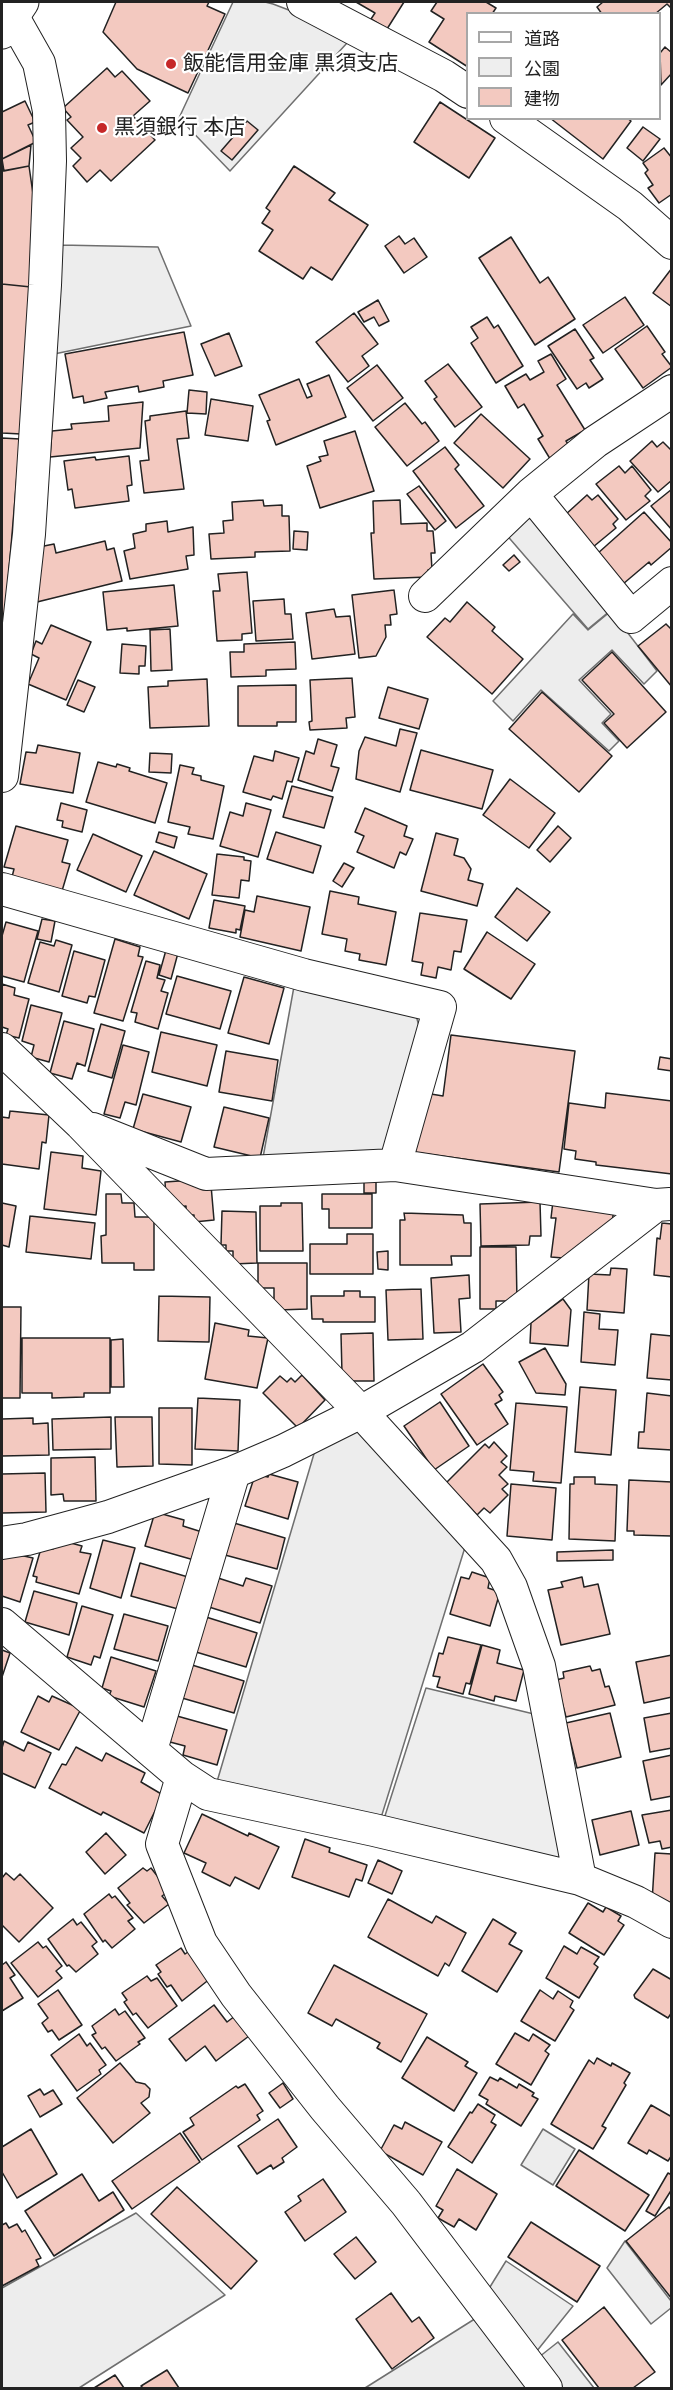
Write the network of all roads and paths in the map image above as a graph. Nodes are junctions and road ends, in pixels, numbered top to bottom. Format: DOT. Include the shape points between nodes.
graph roads {
  1 [pos="303,2"];
  2 [pos="12,17"];
  3 [pos="466,92"];
  4 [pos="509,120"];
  5 [pos="672,243"];
  6 [pos="672,391"];
  7 [pos="531,494"];
  8 [pos="672,583"];
  9 [pos="425,596"];
  10 [pos="2,776"];
  11 [pos="2,889"];
  12 [pos="2,1049"];
  13 [pos="81,1124"];
  14 [pos="395,1165"];
  15 [pos="664,1204"];
  16 [pos="361,1412"];
  17 [pos="234,1472"];
  18 [pos="2,1543"];
  19 [pos="2,1624"];
  20 [pos="151,1750"];
  21 [pos="182,1778"];
  22 [pos="580,1879"];
  23 [pos="672,1922"];
  24 [pos="546,2388"];
  1 -- 3 [label="street" via="444,76"];
  2 -- 10 [label="street" via="39,63 49,111 50,161 29,534"];
  4 -- 5 [label="street" via="630,206"];
  6 -- 7 [label="street" via="595,442"];
  7 -- 8 [label="street" via="631,617"];
  7 -- 9 [label="street"];
  11 -- 14 [label="street" via="304,975 440,1006"];
  12 -- 13 [label="street"];
  13 -- 14 [label="street" via="206,1174"];
  13 -- 16 [label="street"];
  14 -- 15 [label="street"];
  15 -- 16 [label="street" via="473,1347"];
  16 -- 17 [label="street"];
  16 -- 22 [label="street" via="496,1560 512,1587 539,1666"];
  17 -- 18 [label="street" via="108,1517"];
  17 -- 20 [label="street"];
  19 -- 20 [label="street"];
  20 -- 21 [label="street"];
  21 -- 22 [label="street" via="208,1794"];
  21 -- 24 [label="street" via="162,1844 201,1943 236,1995 406,2203"];
  22 -- 23 [label="street"];
}
